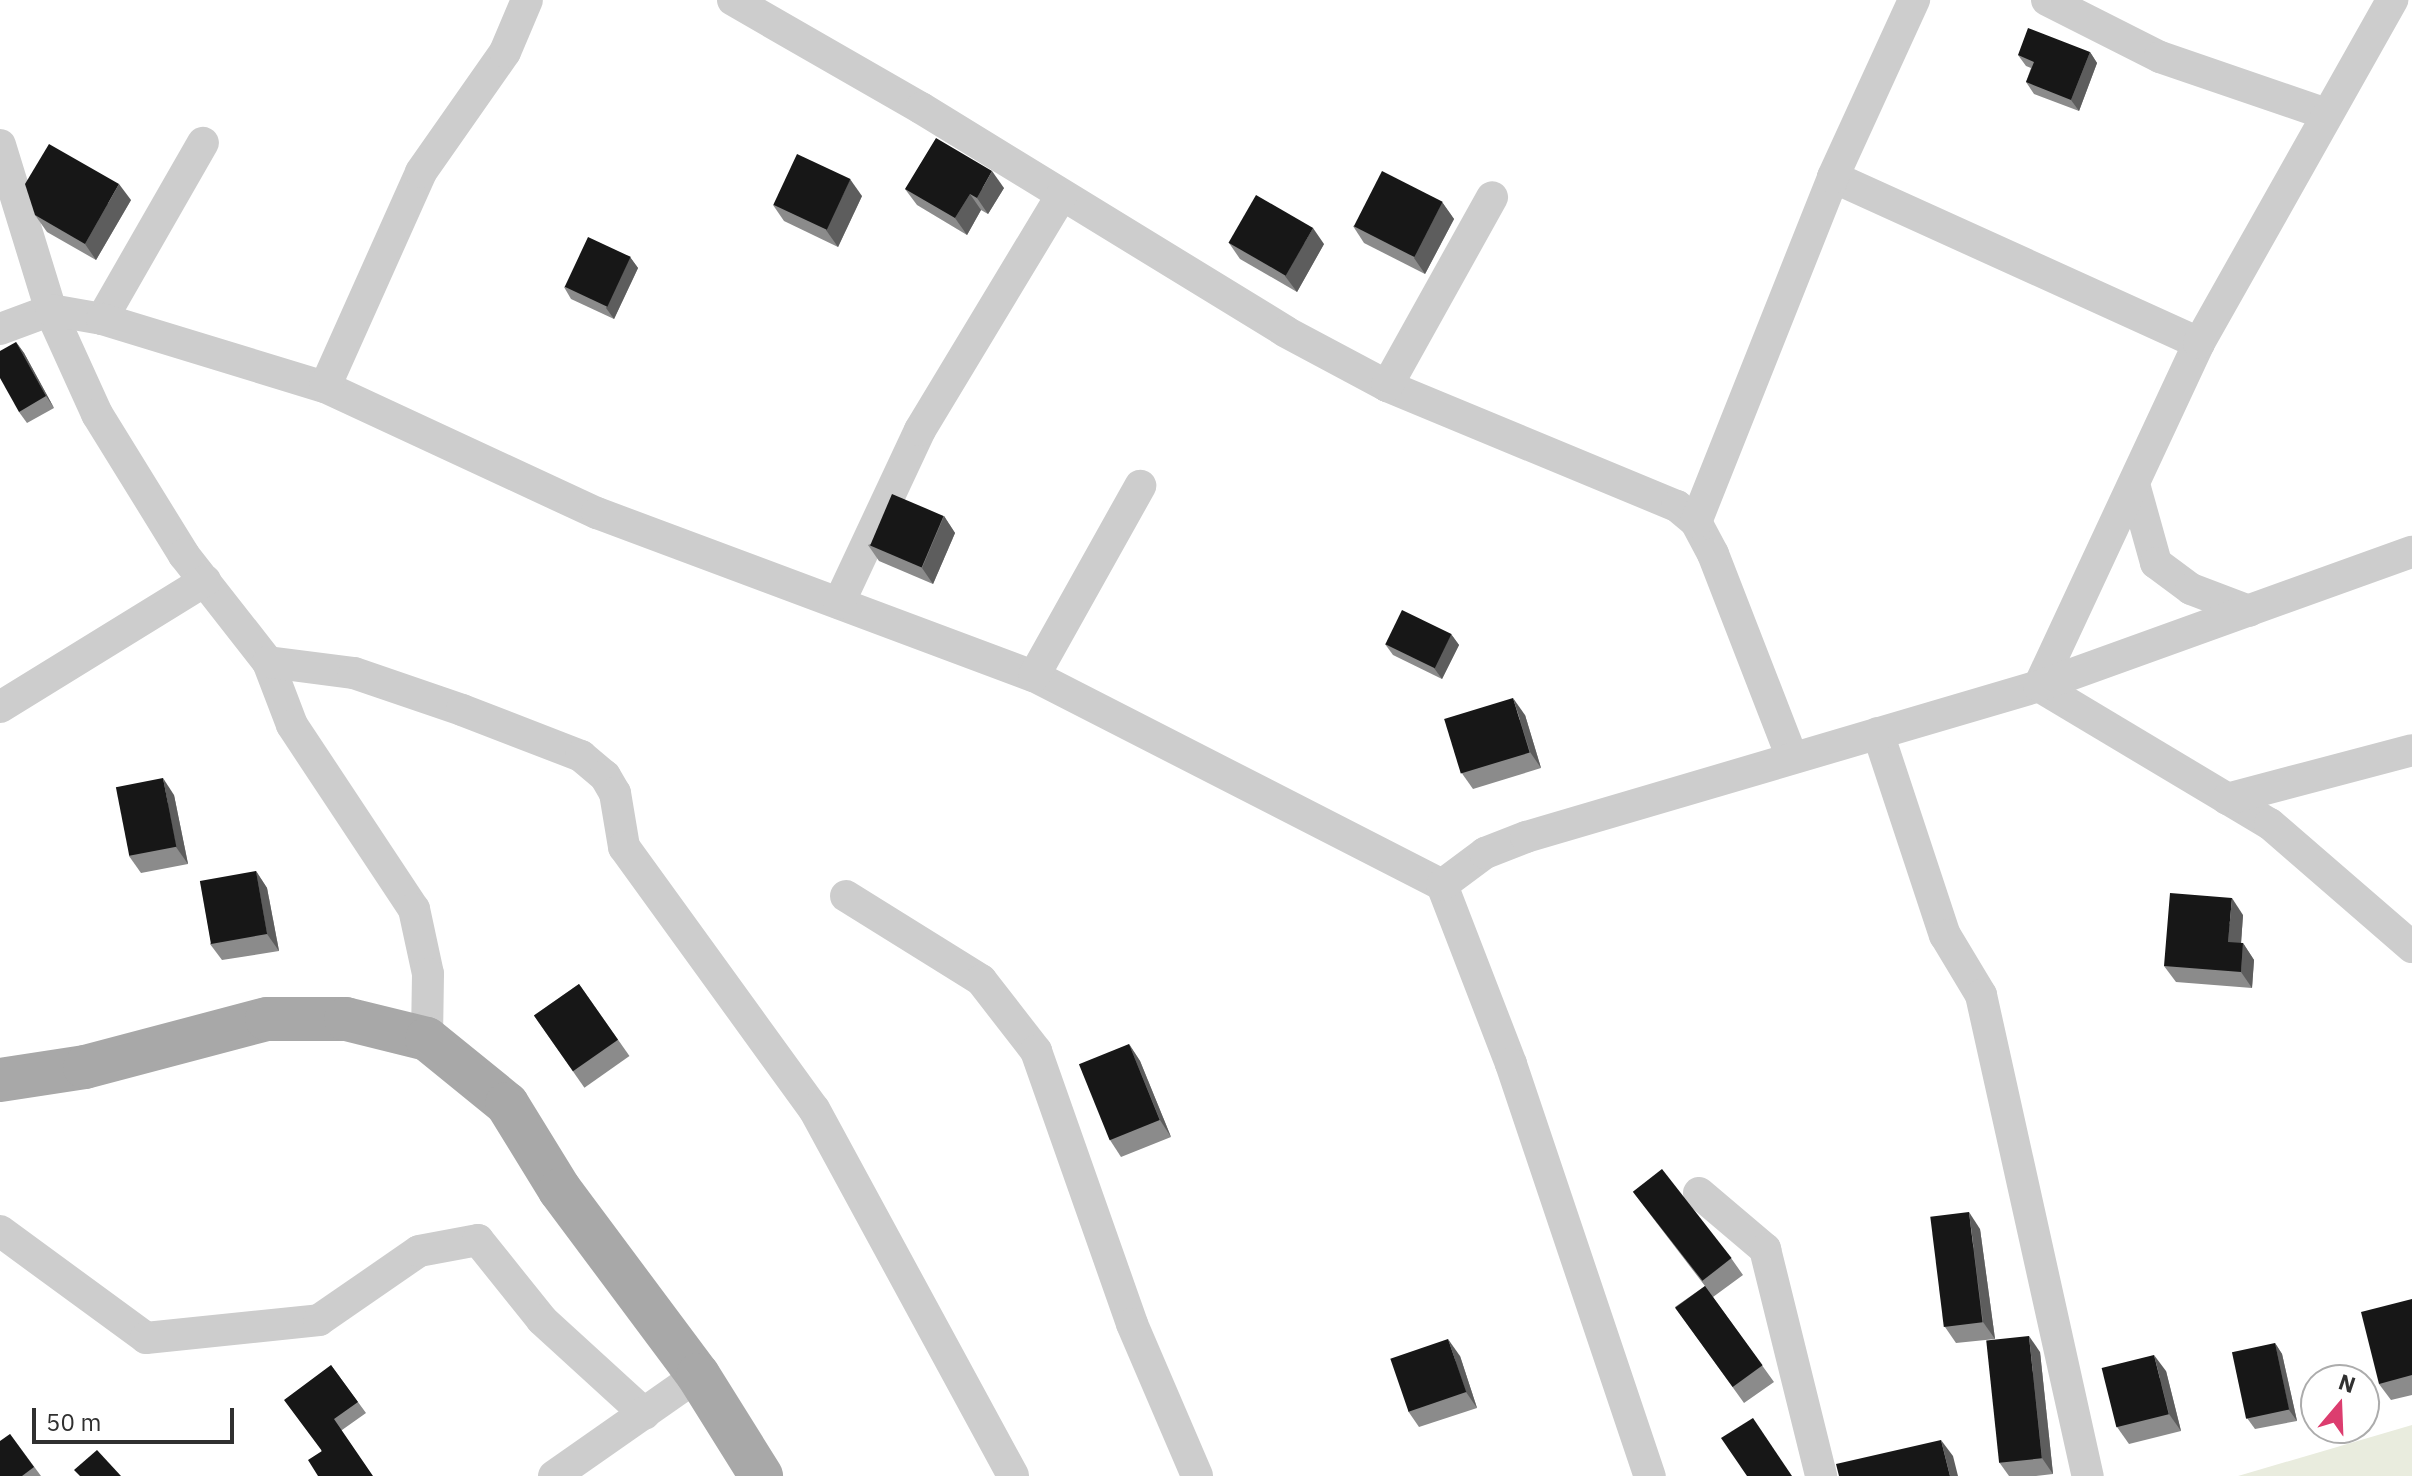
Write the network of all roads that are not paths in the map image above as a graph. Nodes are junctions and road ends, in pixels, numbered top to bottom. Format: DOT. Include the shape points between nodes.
graph roads {
  1 [pos="527,0"];
  2 [pos="733,0"];
  3 [pos="1914,0"];
  4 [pos="2047,0"];
  5 [pos="2392,0"];
  6 [pos="2324,113"];
  7 [pos="203,143"];
  8 [pos="0,145"];
  9 [pos="1833,177"];
  10 [pos="1061,196"];
  11 [pos="1492,197"];
  12 [pos="51,310"];
  13 [pos="102,319"];
  14 [pos="0,329"];
  15 [pos="2199,343"];
  16 [pos="1387,386"];
  17 [pos="325,387"];
  18 [pos="2134,484"];
  19 [pos="1140,486"];
  20 [pos="1696,522"];
  21 [pos="2412,552"];
  22 [pos="205,581"];
  23 [pos="839,603"];
  24 [pos="2249,611"];
  25 [pos="268,662"];
  26 [pos="1034,676"];
  27 [pos="2039,686"];
  28 [pos="0,707"];
  29 [pos="1878,733"];
  30 [pos="2412,750"];
  31 [pos="1791,755"];
  32 [pos="2227,799"];
  33 [pos="1442,885"];
  34 [pos="846,896"];
  35 [pos="2412,947"];
  36 [pos="427,1039"];
  37 [pos="0,1080"];
  38 [pos="1699,1193"];
  39 [pos="0,1231"];
  40 [pos="698,1375"];
  41 [pos="645,1414"];
  42 [pos="554,1476"];
  43 [pos="761,1476"];
  44 [pos="1013,1476"];
  45 [pos="1197,1476"];
  46 [pos="1650,1476"];
  47 [pos="1821,1476"];
  48 [pos="2088,1476"];
  1 -- 17 [label="street" via="505,52 421,172"];
  2 -- 10 [label="street"];
  3 -- 9 [label="street"];
  4 -- 6 [label="street" via="2160,57"];
  5 -- 6 [label="street"];
  6 -- 15 [label="street"];
  7 -- 13 [label="street"];
  8 -- 12 [label="street"];
  9 -- 15 [label="street"];
  9 -- 20 [label="street"];
  10 -- 16 [label="street" via="1286,332"];
  10 -- 23 [label="street" via="920,430"];
  11 -- 16 [label="street"];
  12 -- 13 [label="street"];
  12 -- 14 [label="street"];
  12 -- 22 [label="street" via="97,414"];
  13 -- 17 [label="street"];
  15 -- 18 [label="street"];
  16 -- 20 [label="street" via="1677,506"];
  17 -- 23 [label="street" via="518,481"];
  18 -- 24 [label="street" via="2156,563 2191,589"];
  18 -- 27 [label="street"];
  19 -- 26 [label="street"];
  20 -- 31 [label="street"];
  21 -- 24 [label="street"];
  22 -- 25 [label="street"];
  22 -- 28 [label="street"];
  23 -- 26 [label="street"];
  24 -- 27 [label="street"];
  25 -- 36 [label="street" via="292,725 414,909 428,974"];
  25 -- 44 [label="street" via="354,673 581,756 605,776 615,793 624,847 814,1109"];
  26 -- 33 [label="street"];
  27 -- 29 [label="street"];
  27 -- 32 [label="street"];
  29 -- 31 [label="street"];
  29 -- 48 [label="street" via="1945,935 1981,995"];
  30 -- 32 [label="street"];
  31 -- 33 [label="street" via="1526,837 1485,853"];
  32 -- 35 [label="street" via="2270,824"];
  33 -- 46 [label="street" via="1511,1064"];
  34 -- 45 [label="street" via="981,980 1036,1051 1132,1324"];
  36 -- 37 [label="main road" via="346,1019 267,1019 85,1067"];
  36 -- 40 [label="main road" via="507,1104 560,1190"];
  38 -- 47 [label="street" via="1765,1249"];
  39 -- 41 [label="street" via="146,1338 319,1320 419,1251 478,1240 542,1320"];
  40 -- 41 [label="street"];
  40 -- 43 [label="main road"];
  41 -- 42 [label="street"];
}
